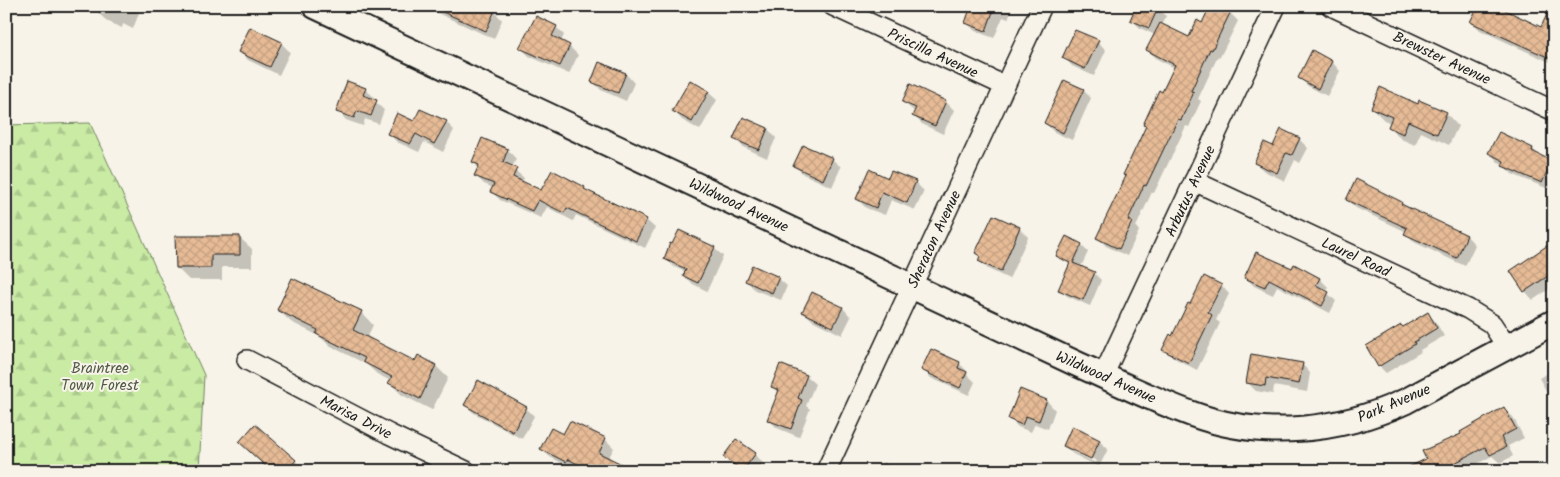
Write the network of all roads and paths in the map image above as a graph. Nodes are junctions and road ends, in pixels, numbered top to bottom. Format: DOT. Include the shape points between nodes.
graph roads {
  1 [pos="314,6"];
  2 [pos="834,6"];
  3 [pos="1042,6"];
  4 [pos="1276,6"];
  5 [pos="1331,6"];
  6 [pos="1005,86"];
  7 [pos="1554,110"];
  8 [pos="1194,181"];
  9 [pos="912,286"];
  10 [pos="1554,322"];
  11 [pos="1507,347"];
  12 [pos="247,360"];
  13 [pos="1103,376"];
  14 [pos="1164,403"];
  15 [pos="466,471"];
  16 [pos="826,471"];
  1 -- 9 [label="street, Wildwood Avenue"];
  2 -- 6 [label="street, Priscilla Avenue"];
  3 -- 6 [label="street, Sheraton Avenue"];
  4 -- 8 [label="street, Arbutus Avenue"];
  5 -- 7 [label="street, Brewster Avenue"];
  6 -- 9 [label="street, Sheraton Avenue"];
  8 -- 11 [label="street, Laurel Road" via="1477,314 1492,324"];
  8 -- 13 [label="street, Arbutus Avenue"];
  9 -- 13 [label="street, Wildwood Avenue"];
  9 -- 16 [label="street, Sheraton Avenue"];
  10 -- 11 [label="street, Park Avenue"];
  11 -- 14 [label="street, Park Avenue" via="1389,409 1326,426 1276,430 1242,427 1209,420"];
  12 -- 15 [label="street, Marisa Drive"];
  13 -- 14 [label="street, Wildwood Avenue"];
}
